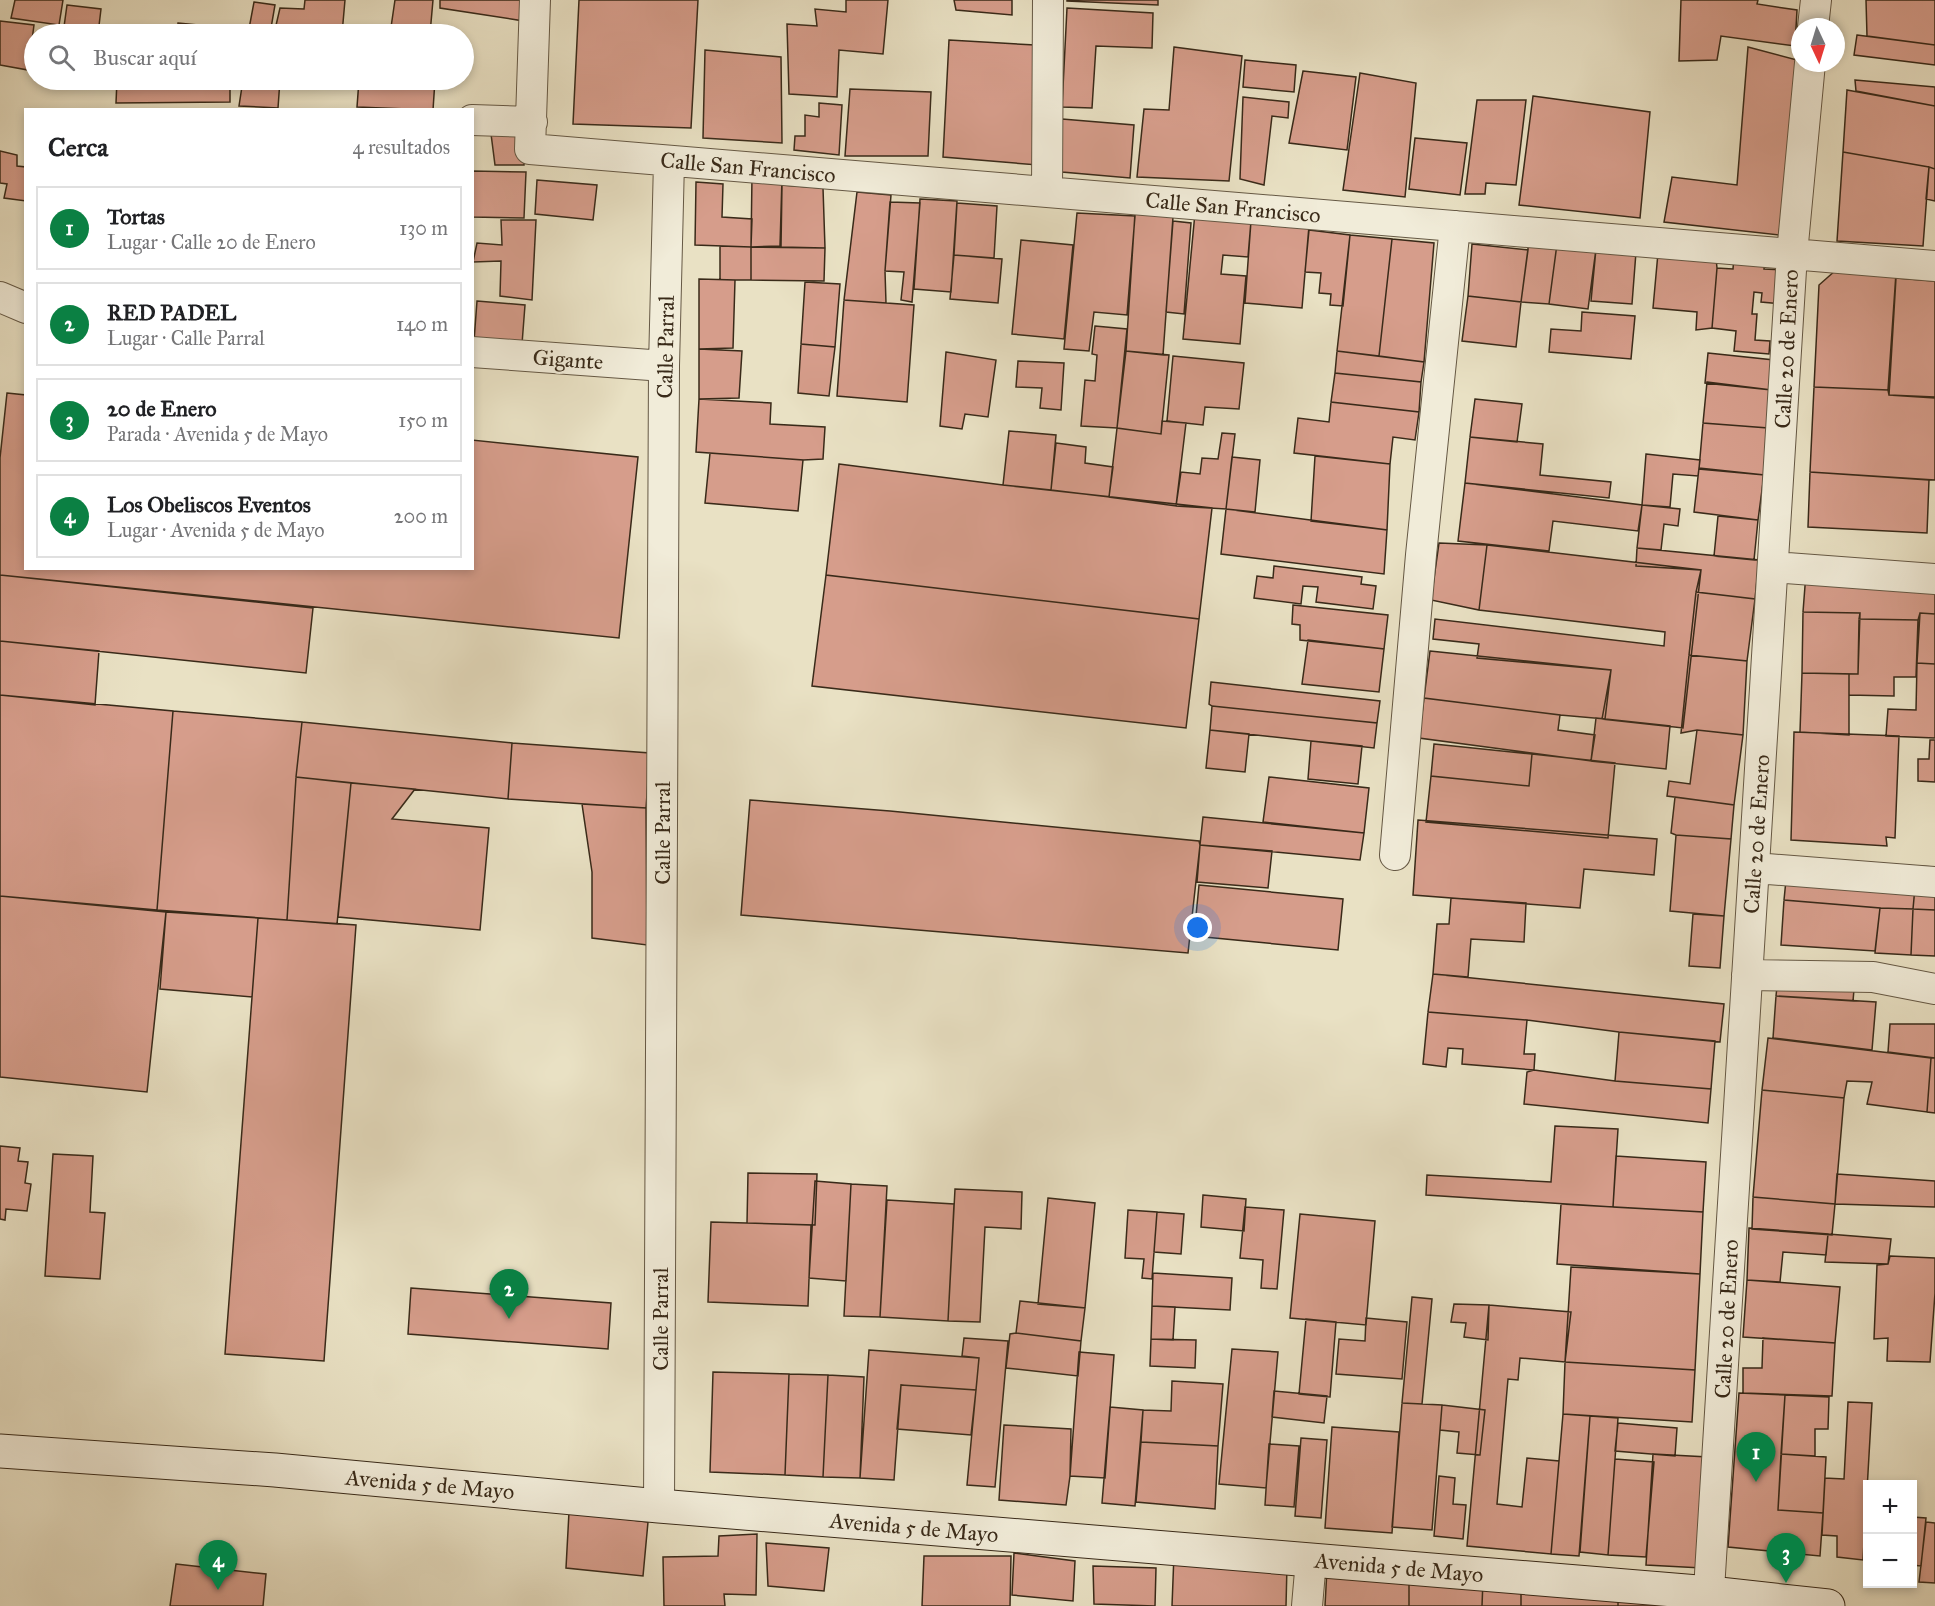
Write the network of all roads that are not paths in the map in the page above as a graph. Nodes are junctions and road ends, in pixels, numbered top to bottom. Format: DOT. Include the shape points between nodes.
graph roads {
  1 [pos="536,0"];
  2 [pos="1048,0"];
  3 [pos="1816,0"];
  4 [pos="1814,18"];
  5 [pos="1809,72"];
  6 [pos="474,121"];
  7 [pos="531,136"];
  8 [pos="669,161"];
  9 [pos="1047,191"];
  10 [pos="1455,225"];
  11 [pos="1792,254"];
  12 [pos="1935,266"];
  13 [pos="0,297"];
  14 [pos="24,307"];
  15 [pos="474,352"];
  16 [pos="664,366"];
  17 [pos="1773,567"];
  18 [pos="1935,579"];
  19 [pos="1395,855"];
  20 [pos="1755,868"];
  21 [pos="1935,882"];
  22 [pos="1747,975"];
  23 [pos="1935,989"];
  24 [pos="0,1451"];
  25 [pos="659,1506"];
  26 [pos="1311,1560"];
  27 [pos="1709,1600"];
  28 [pos="1307,1606"];
  29 [pos="1828,1606"];
  1 -- 7 [label="street"];
  2 -- 9 [label="street"];
  3 -- 4 [label="street"];
  5 -- 11 [label="street, Calle 20 de Enero"];
  6 -- 7 [label="street, Calle San Francisco"];
  7 -- 8 [label="street, Calle San Francisco"];
  8 -- 9 [label="street, Calle San Francisco"];
  8 -- 16 [label="street, Calle Parral"];
  9 -- 10 [label="street, Calle San Francisco"];
  10 -- 11 [label="street, Calle San Francisco"];
  10 -- 19 [label="street"];
  11 -- 12 [label="street, Calle San Francisco"];
  11 -- 17 [label="street, Calle 20 de Enero"];
  13 -- 14 [label="street"];
  15 -- 16 [label="street, Gigante"];
  16 -- 25 [label="street, Calle Parral"];
  17 -- 18 [label="street"];
  17 -- 20 [label="street, Calle 20 de Enero"];
  20 -- 21 [label="street"];
  20 -- 22 [label="street, Calle 20 de Enero"];
  22 -- 23 [label="street" via="1874,977"];
  22 -- 27 [label="street, Calle 20 de Enero"];
  24 -- 25 [label="main road, Avenida 5 de Mayo" via="275,1470"];
  25 -- 26 [label="main road, Avenida 5 de Mayo"];
  26 -- 27 [label="main road, Avenida 5 de Mayo"];
  26 -- 28 [label="street"];
  27 -- 29 [label="main road, Avenida 5 de Mayo"];
}
